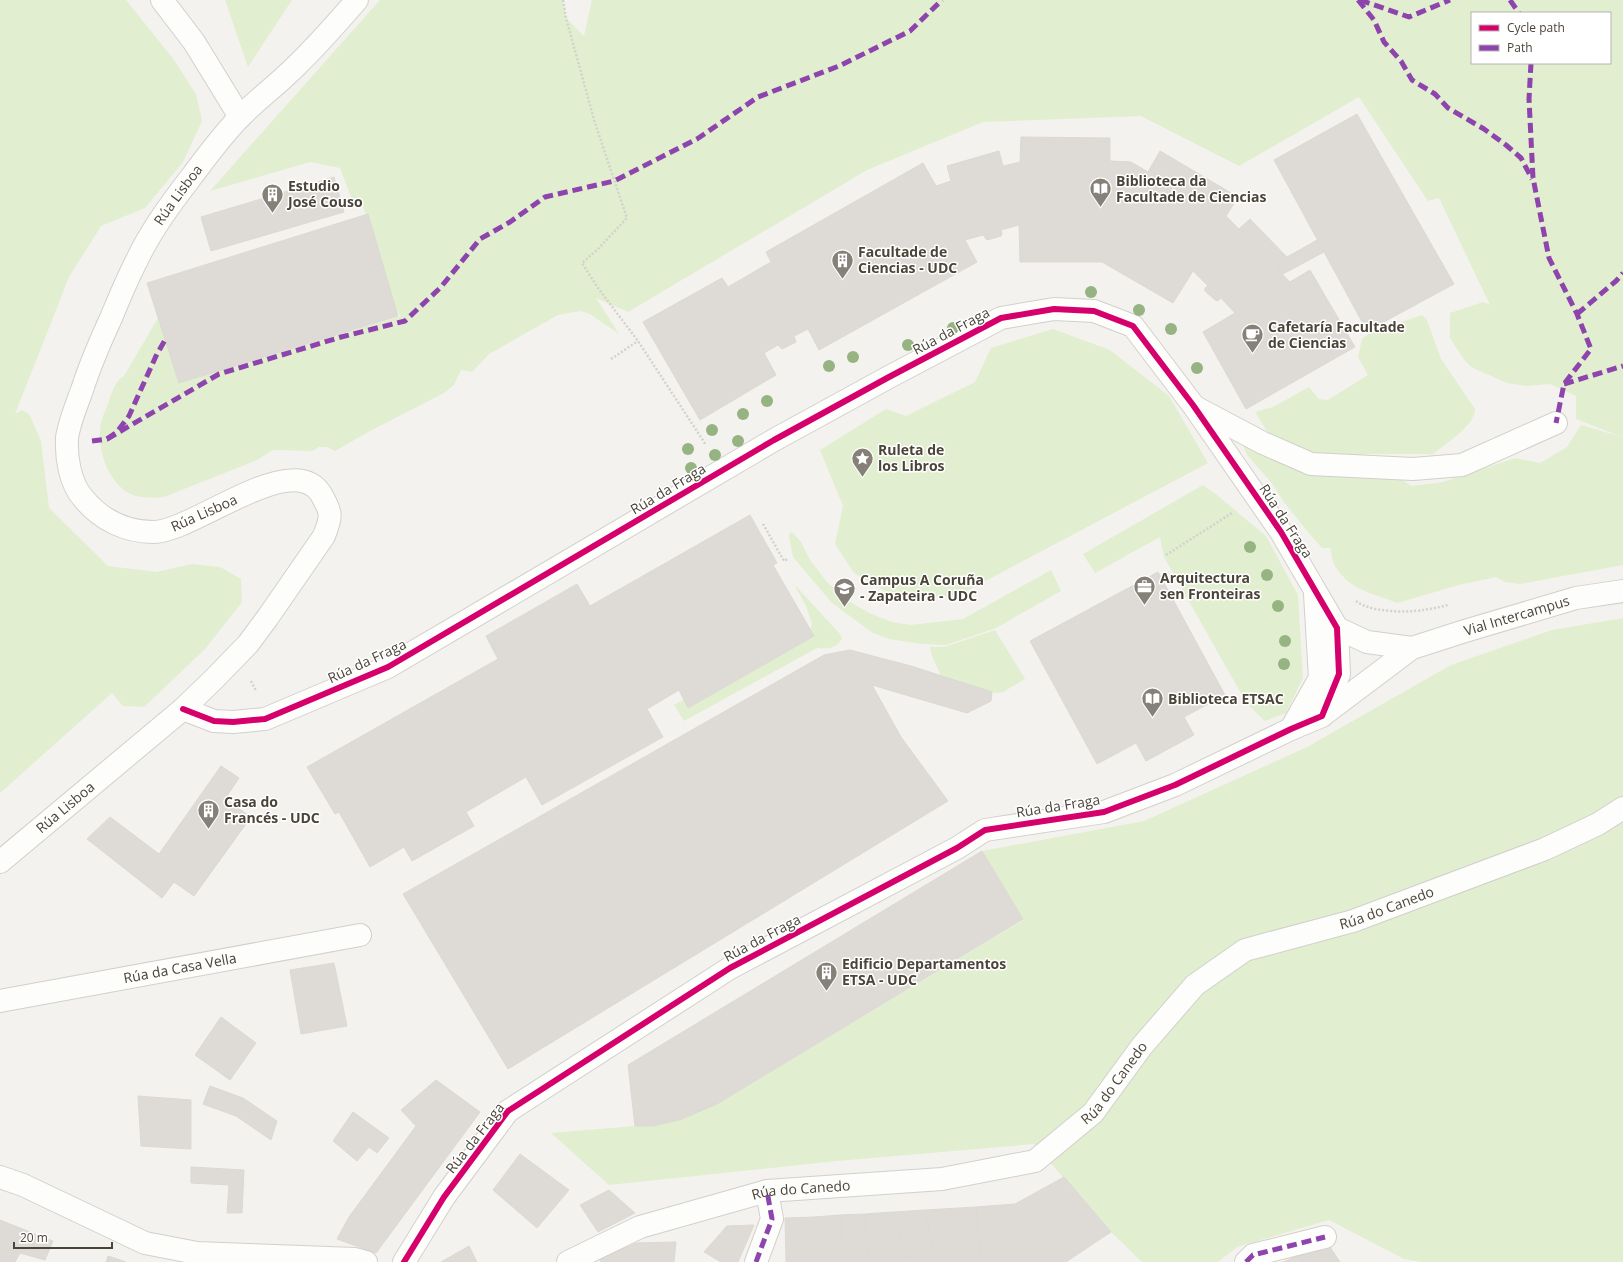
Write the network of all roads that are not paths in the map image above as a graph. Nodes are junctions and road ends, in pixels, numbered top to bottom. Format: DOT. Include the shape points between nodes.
graph roads {
  1 [pos="162,0"];
  2 [pos="182,0"];
  3 [pos="357,0"];
  4 [pos="194,42"];
  5 [pos="240,117"];
  6 [pos="1193,405"];
  7 [pos="1556,423"];
  8 [pos="1315,589"];
  9 [pos="1623,591"];
  10 [pos="1337,628"];
  11 [pos="1412,648"];
  12 [pos="183,709"];
  13 [pos="1322,716"];
  14 [pos="1291,728"];
  15 [pos="1623,808"];
  16 [pos="0,862"];
  17 [pos="360,935"];
  18 [pos="0,1001"];
  19 [pos="0,1176"];
  20 [pos="767,1191"];
  21 [pos="1325,1237"];
  22 [pos="366,1262"];
  23 [pos="404,1262"];
  24 [pos="568,1262"];
  25 [pos="756,1262"];
  26 [pos="1246,1262"];
  1 -- 4 [label="street"];
  2 -- 4 [label="street"];
  3 -- 5 [label="street, Rúa Lisboa" via="295,67"];
  4 -- 5 [label="street"];
  5 -- 12 [label="street, Rúa Lisboa" via="169,207 137,258 89,369 67,437 68,466 78,493 102,517 137,531 156,532 177,527 259,487 292,480 305,482 317,488 330,509 324,536 268,617 248,644"];
  6 -- 7 [label="street" via="1263,443 1311,464 1407,469 1462,465"];
  6 -- 8 [label="street, Rúa da Fraga" via="1281,532"];
  6 -- 12 [label="street, Rúa da Fraga" via="1133,326 1094,312 1054,309 1000,318 774,440 388,667 265,719 214,721"];
  8 -- 10 [label="street, Rúa da Fraga"];
  8 -- 14 [label="street, Rúa da Fraga" via="1320,678"];
  9 -- 11 [label="street, Vial Intercampus" via="1576,598"];
  10 -- 11 [label="street" via="1367,642"];
  10 -- 13 [label="street, Rúa da Fraga" via="1339,674"];
  11 -- 13 [label="street, Rúa da Fraga"];
  12 -- 16 [label="street, Rúa Lisboa"];
  13 -- 14 [label="street, Rúa da Fraga"];
  14 -- 23 [label="street, Rúa da Fraga" via="1175,785 1104,812 985,830 957,848 730,968 508,1110 444,1197"];
  15 -- 20 [label="street, Rúa do Canedo" via="1598,824 1546,849 1353,921 1245,950 1195,985 1142,1046 1093,1113 1035,1161 942,1179"];
  17 -- 18 [label="street, Rúa da Casa Vella"];
  19 -- 22 [label="street" via="145,1243 197,1253 355,1259"];
  20 -- 24 [label="street, Rúa do Canedo" via="640,1226"];
  20 -- 25 [label="street" via="772,1219"];
  21 -- 26 [label="street" via="1253,1255"];
}
